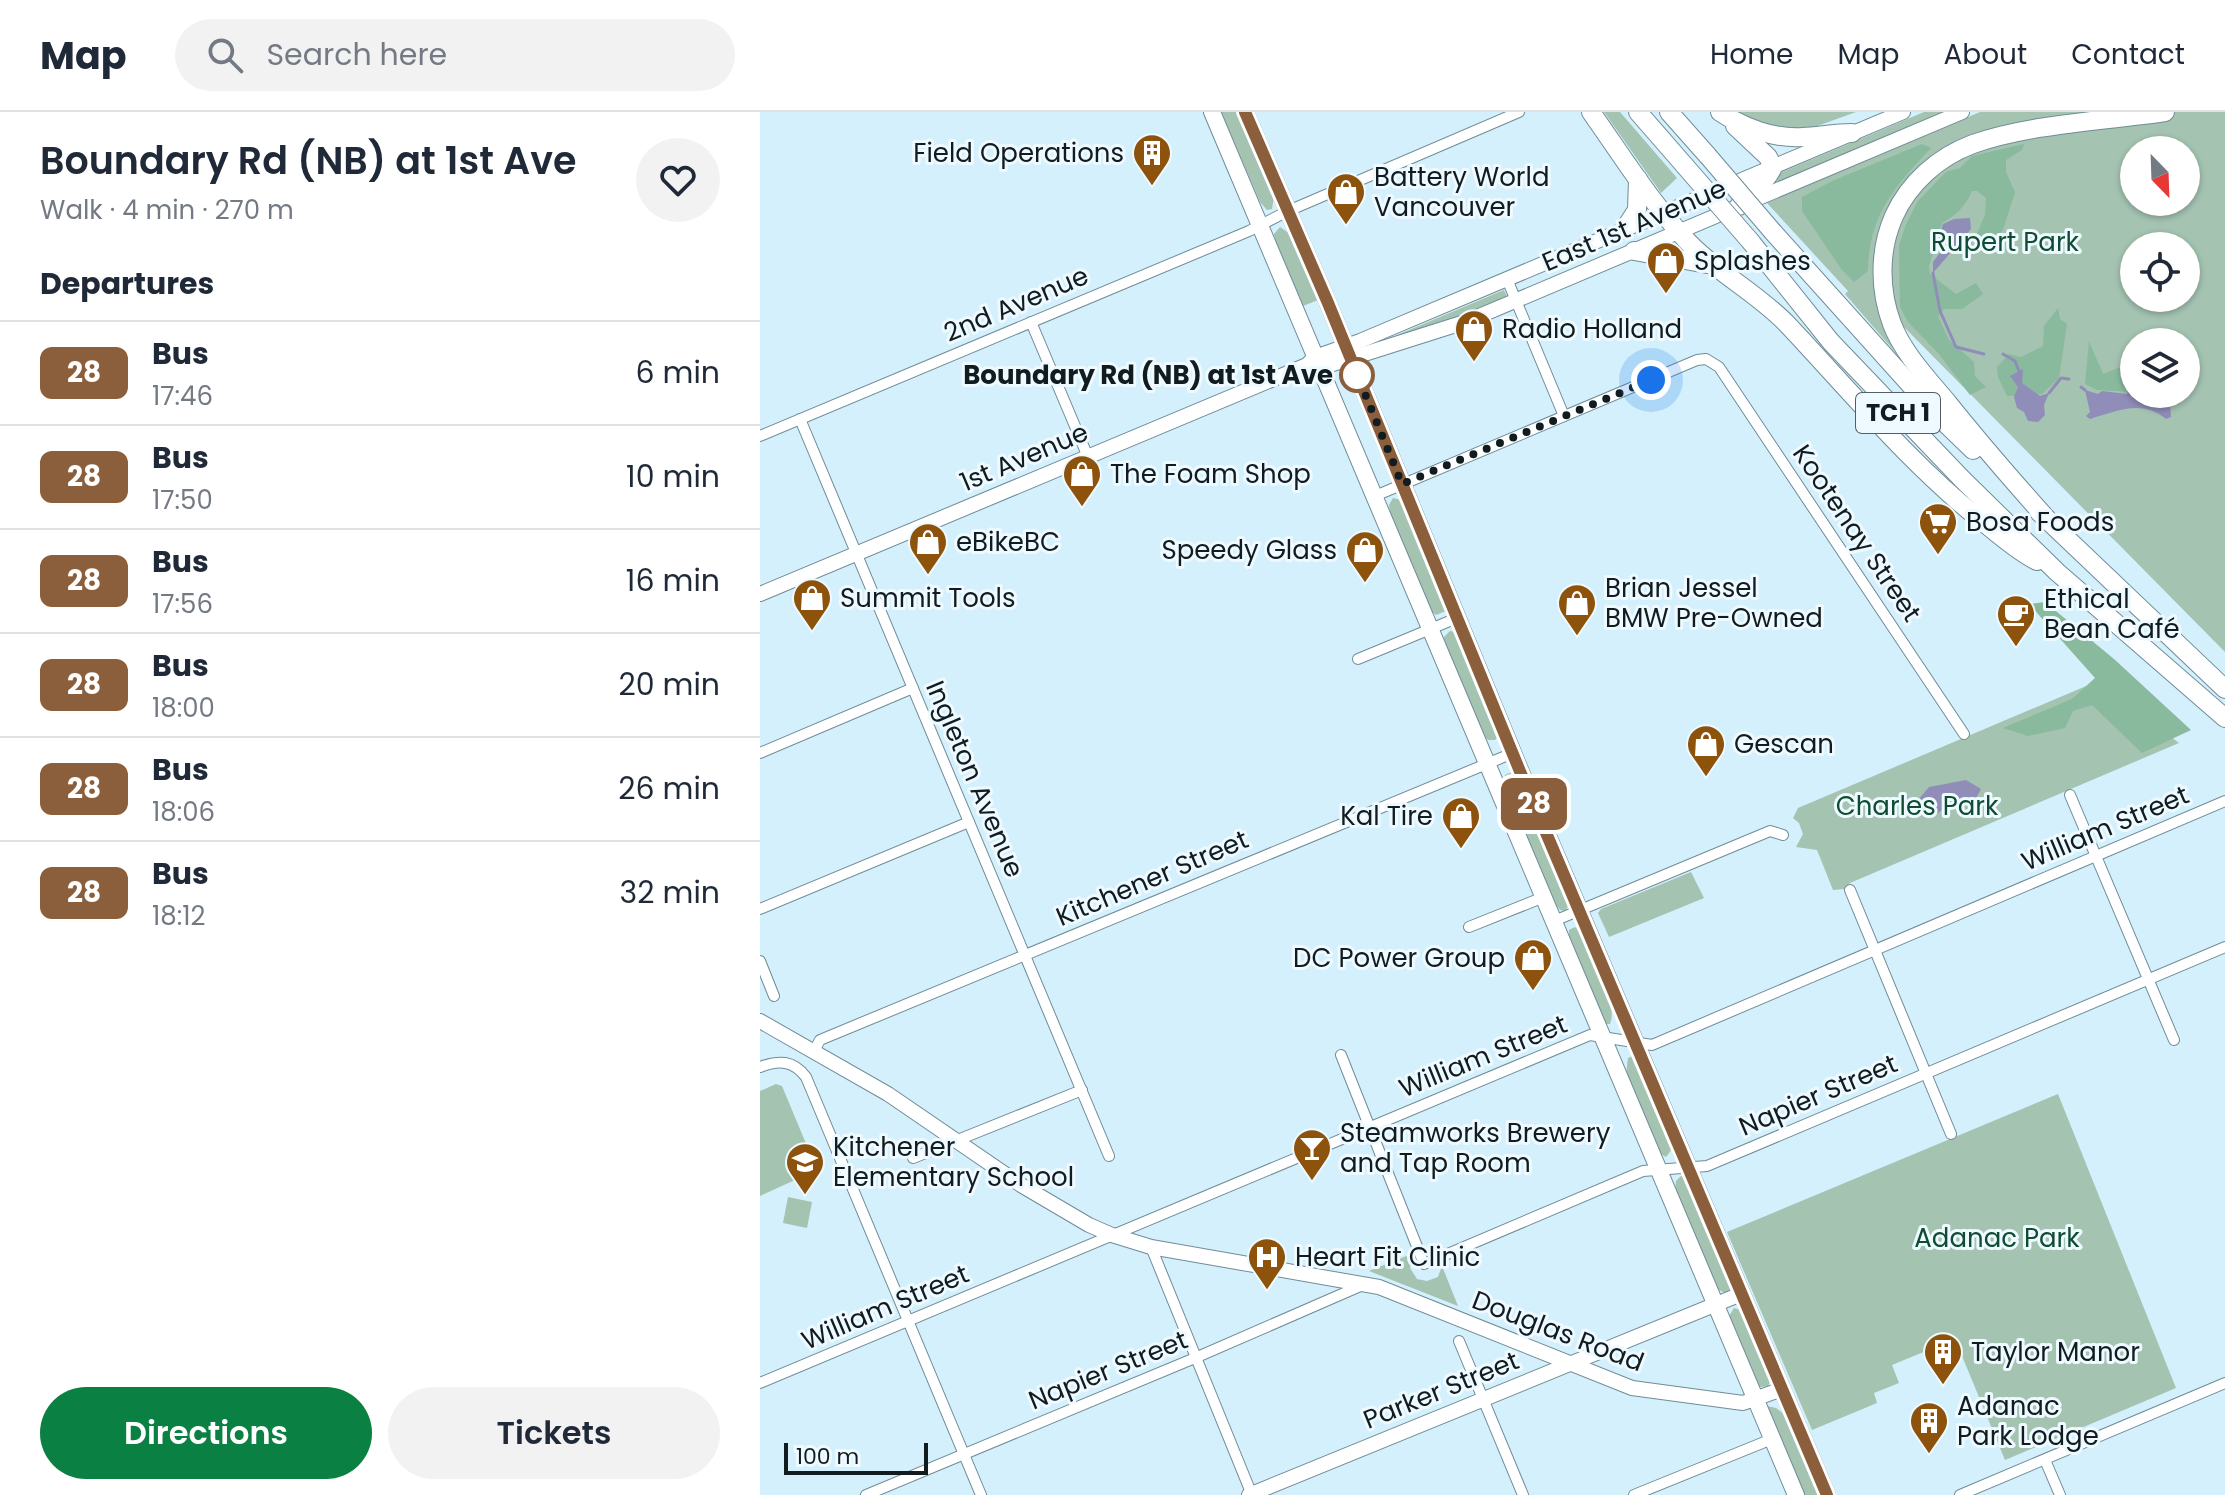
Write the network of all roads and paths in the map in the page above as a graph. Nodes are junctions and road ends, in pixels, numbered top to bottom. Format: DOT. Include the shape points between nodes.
graph roads {
  1 [pos="1212,112"];
  2 [pos="1245,112"];
  3 [pos="1519,112"];
  4 [pos="1591,112"];
  5 [pos="1638,112"];
  6 [pos="1669,112"];
  7 [pos="1903,112"];
  8 [pos="1962,112"];
  9 [pos="2165,112"];
  10 [pos="1721,113"];
  11 [pos="1852,133"];
  12 [pos="1773,167"];
  13 [pos="1638,177"];
  14 [pos="1739,206"];
  15 [pos="1288,211"];
  16 [pos="1665,213"];
  17 [pos="1260,225"];
  18 [pos="1624,230"];
  19 [pos="1679,231"];
  20 [pos="1634,251"];
  21 [pos="1713,265"];
  22 [pos="1507,279"];
  23 [pos="1515,301"];
  24 [pos="1031,322"];
  25 [pos="1348,353"];
  26 [pos="1314,364"];
  27 [pos="1564,416"];
  28 [pos="800,419"];
  29 [pos="760,436"];
  30 [pos="1088,457"];
  31 [pos="1402,484"];
  32 [pos="1375,496"];
  33 [pos="2047,519"];
  34 [pos="857,553"];
  35 [pos="2057,572"];
  36 [pos="760,594"];
  37 [pos="1457,618"];
  38 [pos="1430,629"];
  39 [pos="1358,659"];
  40 [pos="913,688"];
  41 [pos="2225,689"];
  42 [pos="2225,718"];
  43 [pos="1964,734"];
  44 [pos="760,753"];
  45 [pos="1513,753"];
  46 [pos="1488,764"];
  47 [pos="2070,795"];
  48 [pos="2225,801"];
  49 [pos="969,822"];
  50 [pos="1783,835"];
  51 [pos="2096,856"];
  52 [pos="1850,890"];
  53 [pos="1544,897"];
  54 [pos="760,909"];
  55 [pos="1579,910"];
  56 [pos="1554,921"];
  57 [pos="1469,927"];
  58 [pos="2225,947"];
  59 [pos="1874,950"];
  60 [pos="1026,955"];
  61 [pos="760,961"];
  62 [pos="2148,979"];
  63 [pos="774,996"];
  64 [pos="760,1021"];
  65 [pos="1604,1038"];
  66 [pos="2174,1040"];
  67 [pos="1636,1043"];
  68 [pos="814,1051"];
  69 [pos="1341,1055"];
  70 [pos="760,1067"];
  71 [pos="1925,1073"];
  72 [pos="1082,1090"];
  73 [pos="1369,1126"];
  74 [pos="1951,1134"];
  75 [pos="957,1141"];
  76 [pos="1109,1156"];
  77 [pos="913,1158"];
  78 [pos="1689,1169"];
  79 [pos="1660,1170"];
  80 [pos="1112,1235"];
  81 [pos="1151,1247"];
  82 [pos="1366,1284"];
  83 [pos="1741,1294"];
  84 [pos="1715,1305"];
  85 [pos="910,1320"];
  86 [pos="1459,1341"];
  87 [pos="1536,1350"];
  88 [pos="1605,1350"];
  89 [pos="1195,1358"];
  90 [pos="1569,1365"];
  91 [pos="1541,1376"];
  92 [pos="1607,1379"];
  93 [pos="760,1383"];
  94 [pos="2225,1383"];
  95 [pos="1782,1389"];
  96 [pos="1484,1399"];
  97 [pos="1756,1400"];
  98 [pos="1772,1439"];
  99 [pos="964,1454"];
  100 [pos="2045,1460"];
  101 [pos="866,1495"];
  102 [pos="981,1495"];
  103 [pos="1251,1495"];
  104 [pos="1523,1495"];
  105 [pos="1634,1495"];
  106 [pos="1796,1495"];
  107 [pos="1827,1495"];
  108 [pos="1960,1495"];
  109 [pos="2060,1495"];
  1 -- 17 [label="main road"];
  2 -- 15 [label="main road"];
  3 -- 15 [label="street, 2nd Avenue"];
  4 -- 13 [label="highway"];
  5 -- 35 [label="highway, TCH 1, bridge" via="1831,342"];
  6 -- 33 [label="highway, TCH 1, bridge" via="1942,420"];
  7 -- 11 [label="street, East 1st Avenue"];
  8 -- 14 [label="street, East 1st Avenue"];
  9 -- 33 [label="highway" via="2016,133 1970,145 1921,176 1891,224 1882,269 1893,326 1911,358"];
  10 -- 11 [label="highway" via="1772,135"];
  10 -- 12 [label="highway"];
  11 -- 12 [label="street, East 1st Avenue"];
  12 -- 14 [label="highway"];
  12 -- 16 [label="street, East 1st Avenue"];
  13 -- 16 [label="highway"];
  13 -- 18 [label="highway" via="1637,210"];
  14 -- 19 [label="street, East 1st Avenue"];
  15 -- 17 [label="street, 2nd Avenue"];
  15 -- 25 [label="main road"];
  16 -- 18 [label="street, East 1st Avenue"];
  16 -- 19 [label="highway"];
  17 -- 24 [label="street, 2nd Avenue"];
  17 -- 26 [label="main road"];
  18 -- 22 [label="street, East 1st Avenue"];
  19 -- 20 [label="street, East 1st Avenue"];
  19 -- 21 [label="highway"];
  20 -- 21 [label="highway"];
  20 -- 23 [label="street, East 1st Avenue"];
  21 -- 35 [label="highway" via="1758,296 1961,504 2024,554"];
  22 -- 23 [label="street"];
  22 -- 25 [label="street, East 1st Avenue"];
  23 -- 25 [label="street, East 1st Avenue" via="1425,337"];
  23 -- 27 [label="street"];
  24 -- 28 [label="street, 2nd Avenue"];
  24 -- 30 [label="street"];
  25 -- 26 [label="street, East 1st Avenue"];
  25 -- 31 [label="main road"];
  26 -- 30 [label="street, 1st Avenue"];
  26 -- 32 [label="main road"];
  27 -- 31 [label="street"];
  27 -- 43 [label="street, Kootenay Street" via="1697,360 1717,364"];
  28 -- 29 [label="street, 2nd Avenue"];
  28 -- 34 [label="street, Ingleton Avenue"];
  30 -- 34 [label="street, 1st Avenue"];
  31 -- 32 [label="street"];
  31 -- 37 [label="main road"];
  32 -- 38 [label="main road"];
  33 -- 41 [label="highway, TCH 1"];
  34 -- 36 [label="street, 1st Avenue"];
  34 -- 40 [label="street, Ingleton Avenue"];
  35 -- 42 [label="highway, TCH 1"];
  37 -- 38 [label="street"];
  37 -- 45 [label="main road"];
  38 -- 39 [label="street"];
  38 -- 46 [label="main road"];
  40 -- 44 [label="street"];
  40 -- 49 [label="street, Ingleton Avenue"];
  45 -- 46 [label="street, Kitchener Street"];
  45 -- 55 [label="main road"];
  46 -- 53 [label="main road"];
  46 -- 60 [label="street, Kitchener Street"];
  47 -- 51 [label="street"];
  48 -- 51 [label="street, William Street"];
  49 -- 54 [label="street"];
  49 -- 60 [label="street, Ingleton Avenue"];
  50 -- 55 [label="street" via="1770,831"];
  51 -- 59 [label="street, William Street"];
  51 -- 62 [label="street"];
  52 -- 59 [label="street"];
  53 -- 56 [label="main road"];
  53 -- 57 [label="street"];
  55 -- 56 [label="street"];
  55 -- 67 [label="main road"];
  56 -- 65 [label="main road"];
  58 -- 62 [label="street, Napier Street"];
  59 -- 67 [label="street, William Street" via="1652,1045"];
  59 -- 71 [label="street"];
  60 -- 68 [label="street, Kitchener Street" via="820,1040"];
  60 -- 72 [label="street, Ingleton Avenue"];
  61 -- 63 [label="street"];
  62 -- 66 [label="street"];
  62 -- 71 [label="street, Napier Street"];
  64 -- 68 [label="street, Douglas Road"];
  65 -- 67 [label="street, William Street"];
  65 -- 73 [label="street, William Street" via="1590,1035"];
  65 -- 79 [label="main road"];
  67 -- 78 [label="main road"];
  68 -- 75 [label="street, Douglas Road"];
  69 -- 73 [label="street"];
  70 -- 85 [label="street" via="786,1062 804,1074"];
  71 -- 74 [label="street"];
  71 -- 78 [label="street, Napier Street" via="1707,1166"];
  72 -- 75 [label="street"];
  72 -- 76 [label="street, Ingleton Avenue"];
  73 -- 79 [label="street, Napier Street" via="1424,1264 1643,1171"];
  73 -- 80 [label="street, William Street"];
  75 -- 77 [label="street"];
  75 -- 80 [label="street, Douglas Road" via="1021,1185"];
  78 -- 79 [label="street, Napier Street"];
  78 -- 83 [label="main road"];
  79 -- 84 [label="main road"];
  80 -- 81 [label="street, Douglas Road"];
  80 -- 85 [label="street, William Street"];
  81 -- 82 [label="street, Douglas Road"];
  81 -- 89 [label="street"];
  82 -- 87 [label="street, Douglas Road"];
  82 -- 89 [label="street, Napier Street"];
  83 -- 84 [label="street, Parker Street"];
  83 -- 95 [label="main road"];
  84 -- 88 [label="street, Parker Street"];
  84 -- 97 [label="main road"];
  85 -- 93 [label="street, William Street"];
  85 -- 99 [label="street"];
  86 -- 96 [label="street"];
  87 -- 90 [label="street, Douglas Road"];
  87 -- 91 [label="street"];
  88 -- 90 [label="street, Parker Street"];
  88 -- 92 [label="street"];
  89 -- 99 [label="street, Napier Street"];
  89 -- 103 [label="street"];
  90 -- 91 [label="street, Parker Street"];
  90 -- 92 [label="street, Douglas Road"];
  91 -- 96 [label="street, Parker Street"];
  92 -- 97 [label="street, Douglas Road" via="1669,1394"];
  94 -- 100 [label="street"];
  95 -- 97 [label="street, Douglas Road"];
  95 -- 107 [label="main road"];
  96 -- 103 [label="street, Parker Street"];
  96 -- 104 [label="street"];
  97 -- 98 [label="main road"];
  98 -- 105 [label="street"];
  98 -- 106 [label="main road"];
  99 -- 101 [label="street, Napier Street"];
  99 -- 102 [label="street"];
  100 -- 108 [label="street"];
  100 -- 109 [label="street"];
}
